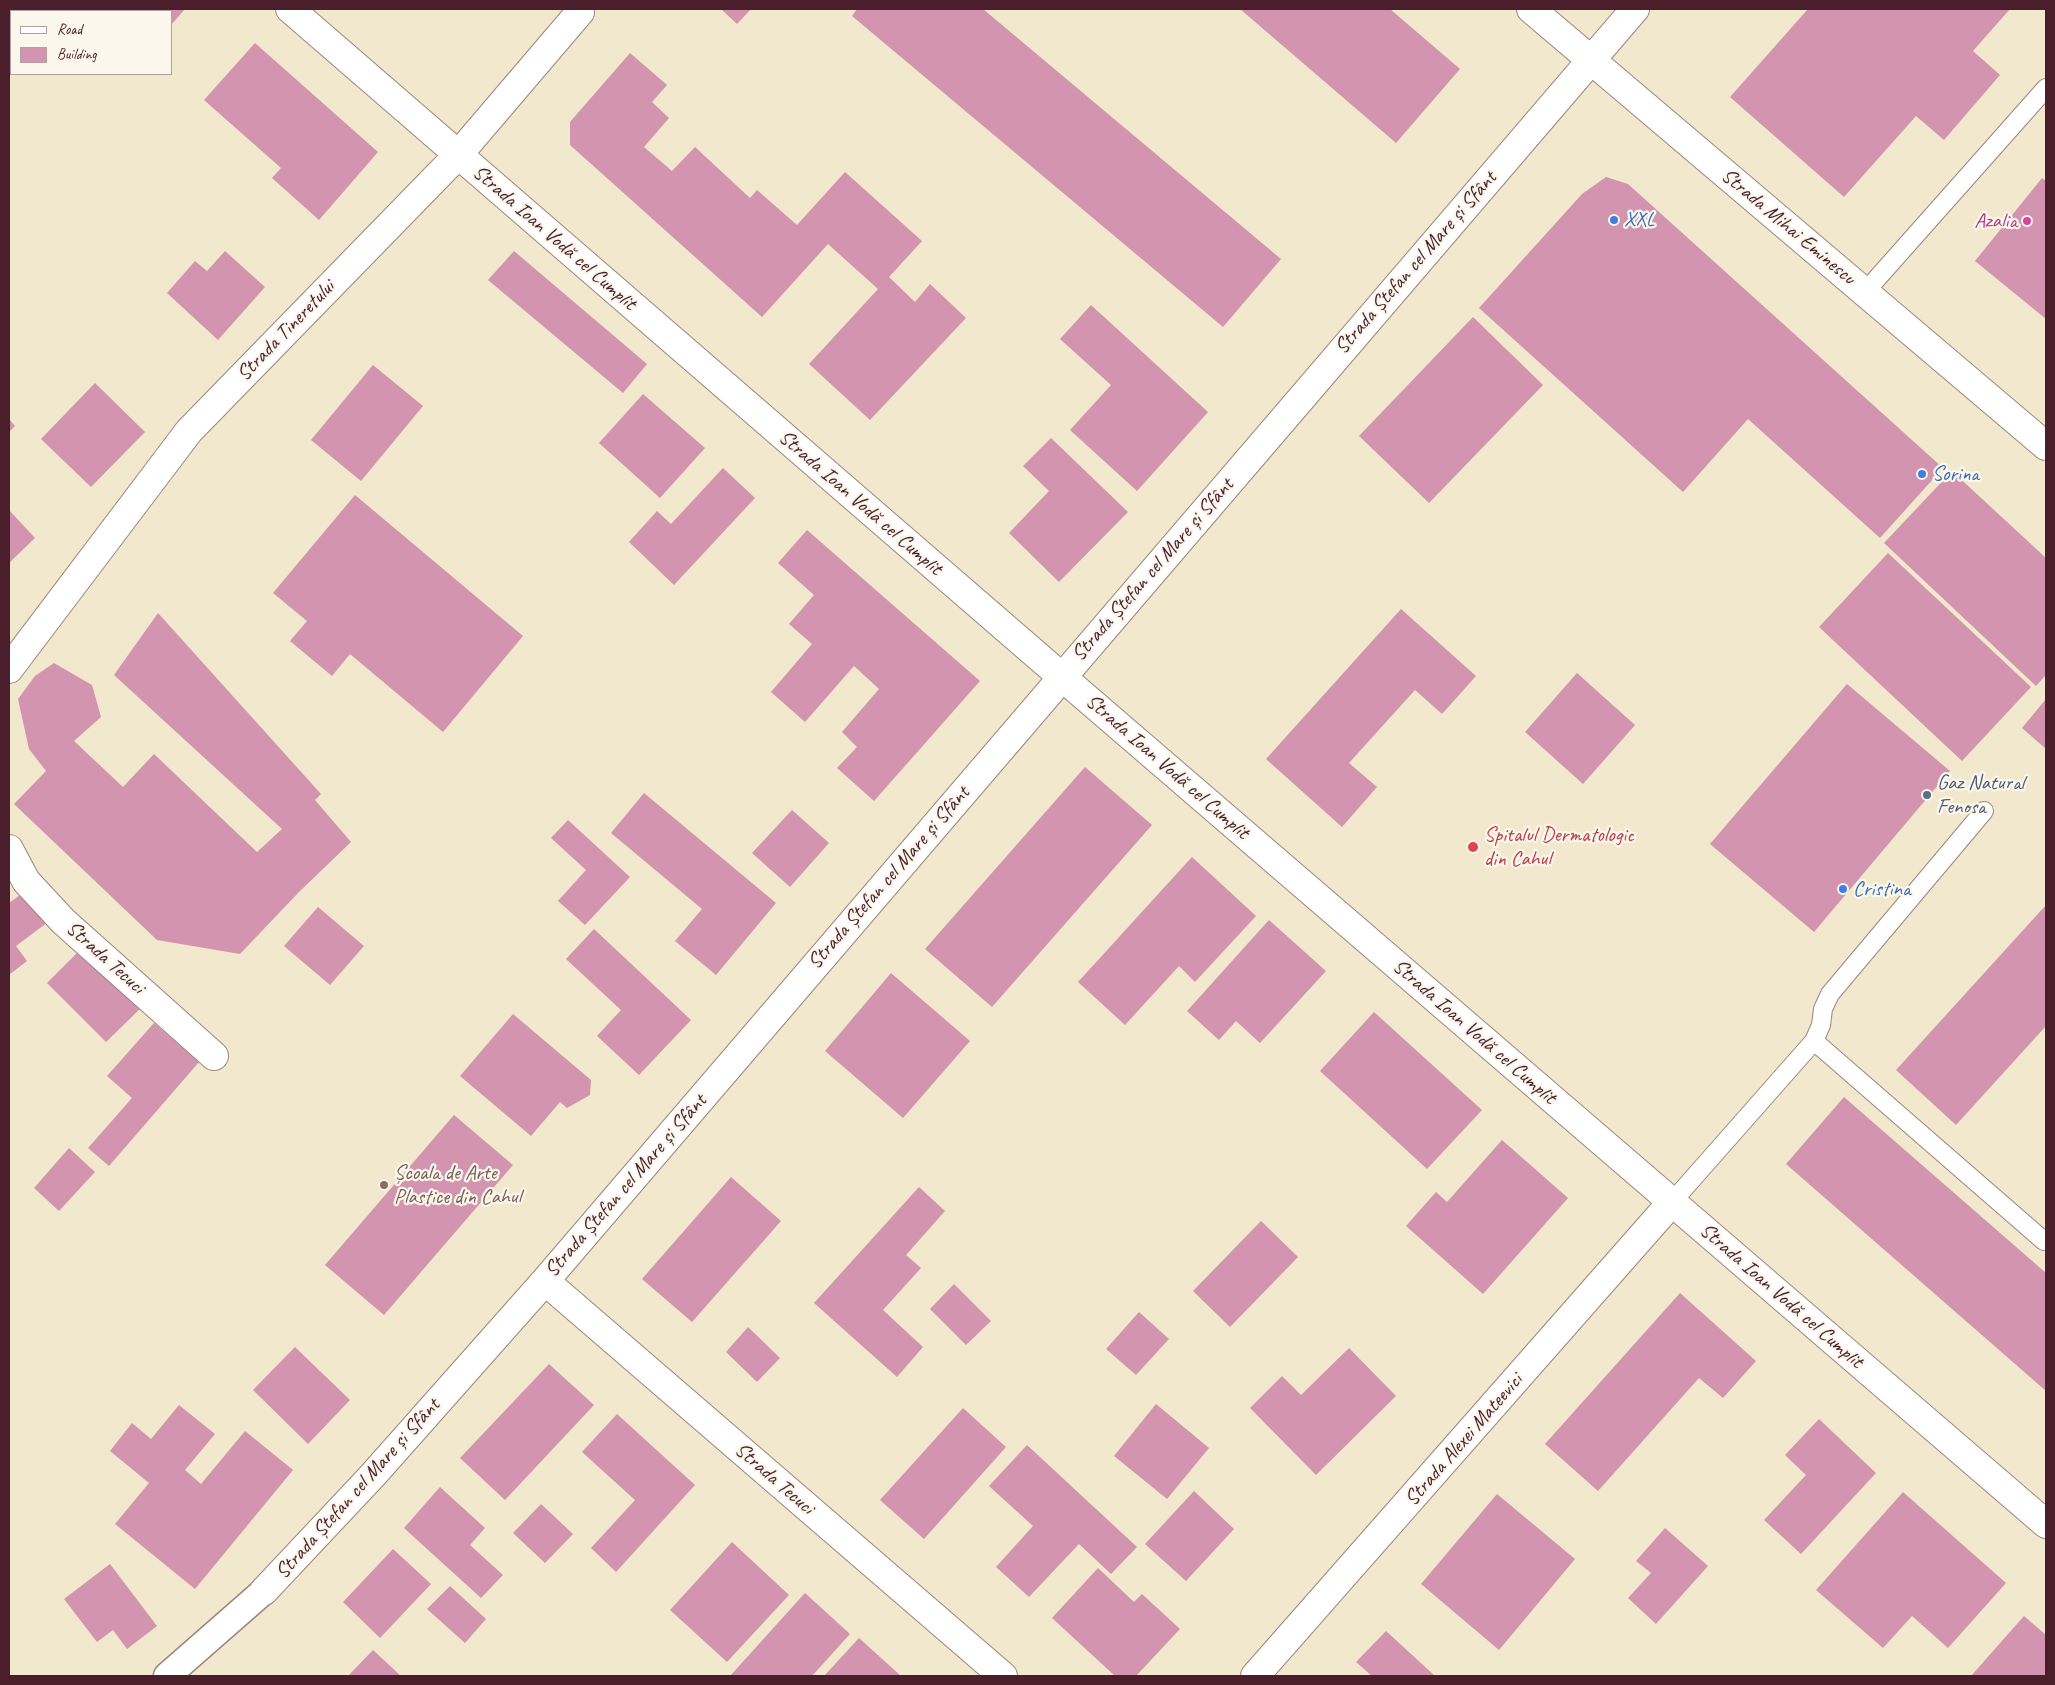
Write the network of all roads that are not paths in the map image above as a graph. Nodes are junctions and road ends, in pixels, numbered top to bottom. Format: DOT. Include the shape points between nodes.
graph roads {
  1 [pos="290,9"];
  2 [pos="1531,9"];
  3 [pos="1635,9"];
  4 [pos="581,10"];
  5 [pos="1590,59"];
  6 [pos="2046,88"];
  7 [pos="458,155"];
  8 [pos="1865,292"];
  9 [pos="2046,446"];
  10 [pos="9,669"];
  11 [pos="1062,677"];
  12 [pos="1984,811"];
  13 [pos="9,849"];
  14 [pos="1814,1041"];
  15 [pos="214,1056"];
  16 [pos="1672,1202"];
  17 [pos="2046,1241"];
  18 [pos="545,1281"];
  19 [pos="2046,1524"];
  20 [pos="264,1591"];
  21 [pos="167,1676"];
  22 [pos="1003,1676"];
  23 [pos="1255,1676"];
  1 -- 7 [label="street, Strada Ioan Vodă cel Cumplit"];
  2 -- 5 [label="street, Strada Mihai Eminescu"];
  3 -- 5 [label="street, Strada Ștefan cel Mare și Sfânt"];
  4 -- 7 [label="street, Strada Tineretului"];
  5 -- 8 [label="street, Strada Mihai Eminescu"];
  5 -- 11 [label="street, Strada Ștefan cel Mare și Sfânt"];
  6 -- 8 [label="lane"];
  7 -- 10 [label="street, Strada Tineretului" via="189,431"];
  7 -- 11 [label="street, Strada Ioan Vodă cel Cumplit"];
  8 -- 9 [label="street, Strada Mihai Eminescu"];
  11 -- 16 [label="street, Strada Ioan Vodă cel Cumplit"];
  11 -- 18 [label="street, Strada Ștefan cel Mare și Sfânt"];
  12 -- 14 [label="lane" via="1830,994 1822,1009 1821,1025"];
  13 -- 15 [label="street, Strada Tecuci" via="26,881 63,921"];
  14 -- 16 [label="lane"];
  14 -- 17 [label="lane"];
  16 -- 19 [label="street, Strada Ioan Vodă cel Cumplit"];
  16 -- 23 [label="street, Strada Alexei Mateevici"];
  18 -- 20 [label="street, Strada Ștefan cel Mare și Sfânt" via="373,1475"];
  18 -- 22 [label="street, Strada Tecuci"];
  20 -- 21 [label="street, Strada Ștefan cel Mare și Sfânt"];
}
